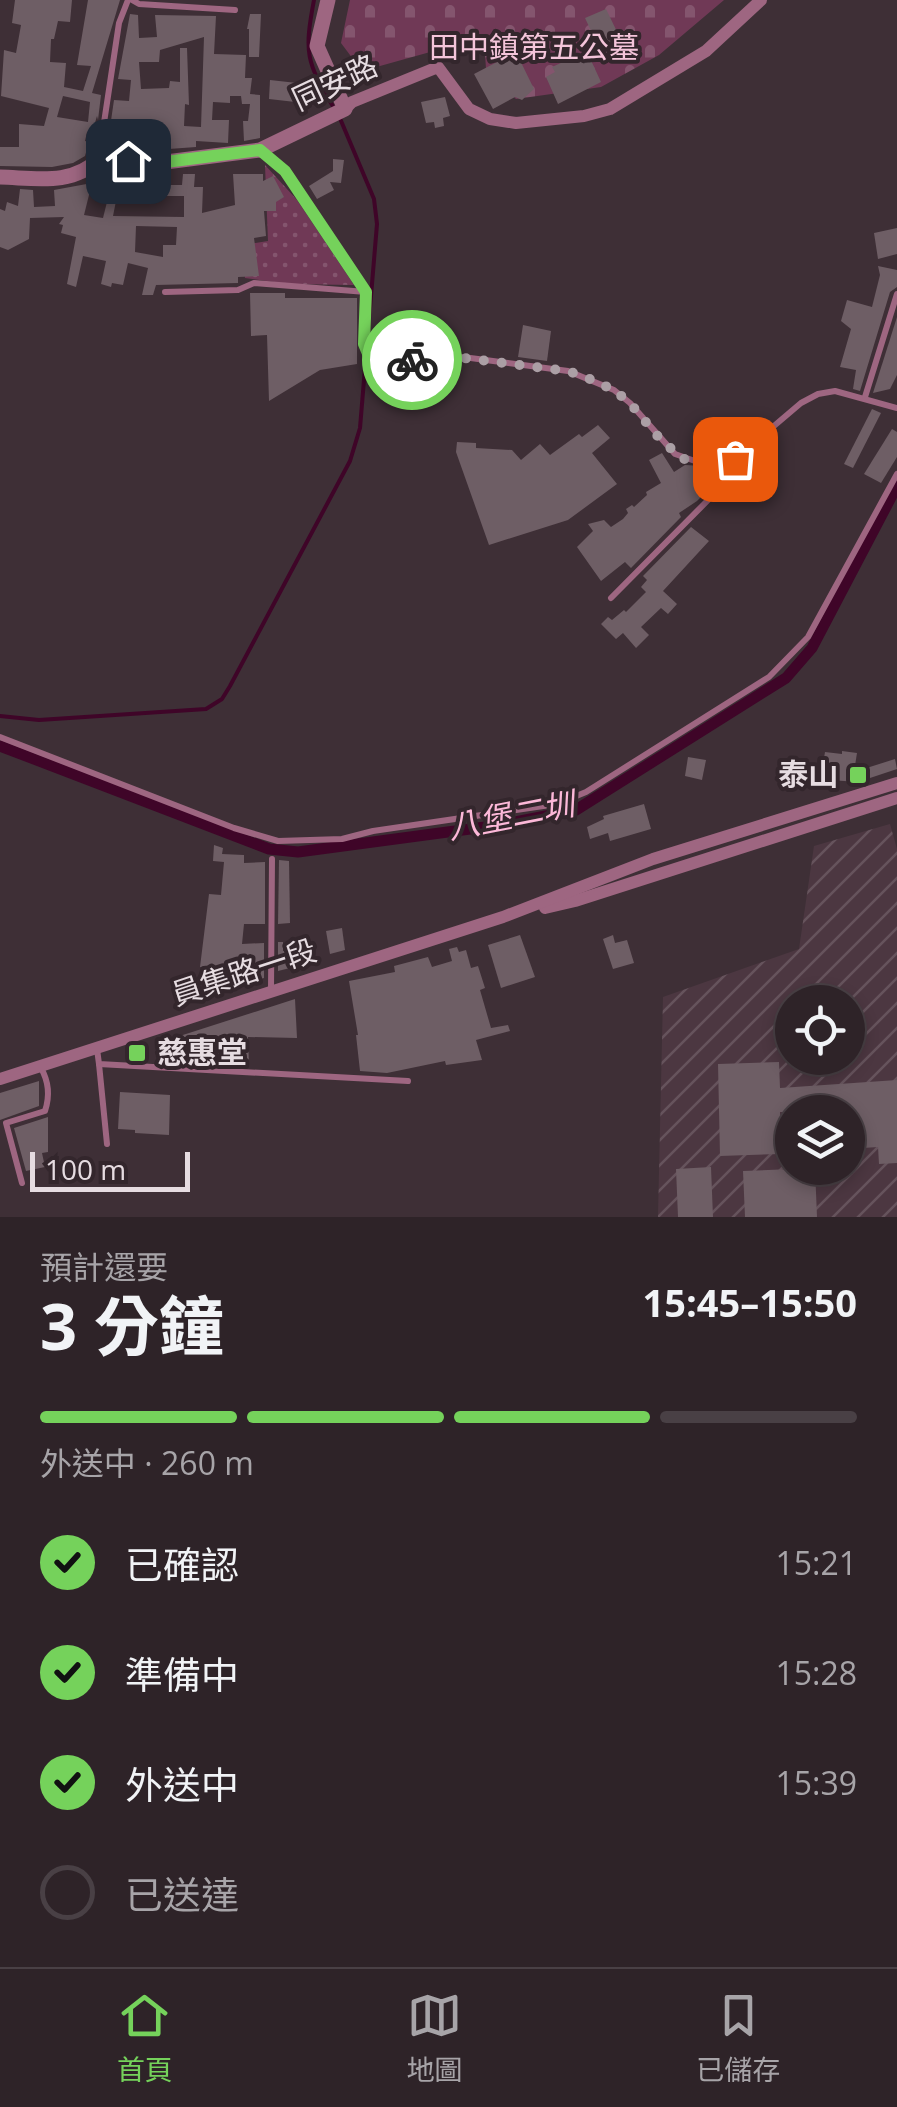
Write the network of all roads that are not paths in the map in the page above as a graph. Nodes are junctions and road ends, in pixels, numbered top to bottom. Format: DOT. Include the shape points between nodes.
graph roads {
  1 [pos="130,0"];
  2 [pos="328,0"];
  3 [pos="760,0"];
  4 [pos="235,10"];
  5 [pos="345,109"];
  6 [pos="260,150"];
  7 [pos="99,159"];
  8 [pos="0,178"];
  9 [pos="165,292"];
  10 [pos="366,292"];
  11 [pos="897,294"];
  12 [pos="865,398"];
  13 [pos="897,408"];
  14 [pos="732,459"];
  15 [pos="897,474"];
  16 [pos="611,598"];
  17 [pos="0,737"];
  18 [pos="897,783"];
  19 [pos="897,798"];
  20 [pos="272,859"];
  21 [pos="503,917"];
  22 [pos="272,990"];
  23 [pos="97,1048"];
  24 [pos="99,1064"];
  25 [pos="40,1067"];
  26 [pos="0,1079"];
  27 [pos="408,1081"];
  28 [pos="107,1144"];
  29 [pos="22,1183"];
  1 -- 4 [label="lane"];
  1 -- 7 [label="lane" via="119,24"];
  2 -- 5 [label="street" via="317,46"];
  3 -- 5 [label="street, 同安路" via="706,50 610,109 584,116 490,119 468,109 438,67"];
  5 -- 6 [label="street, 同安路"];
  6 -- 7 [label="street, 同安路" via="158,163"];
  6 -- 10 [label="lane" via="285,171"];
  7 -- 8 [label="street, 同安路" via="69,179"];
  9 -- 10 [label="lane" via="254,284"];
  10 -- 14 [label="lane" via="369,356 463,358 568,371 614,390 683,459"];
  11 -- 12 [label="lane"];
  12 -- 13 [label="lane"];
  12 -- 14 [label="lane" via="835,390 818,394"];
  14 -- 16 [label="lane" via="720,488"];
  15 -- 17 [label="lane" via="792,656 702,719 557,804 278,842"];
  18 -- 21 [label="street, 員集路一段" via="653,859"];
  19 -- 21 [label="street, 員集路一段" via="575,901"];
  20 -- 22 [label="lane"];
  21 -- 22 [label="street, 員集路一段"];
  22 -- 23 [label="street, 員集路一段"];
  23 -- 24 [label="lane"];
  23 -- 25 [label="street, 員集路一段"];
  24 -- 27 [label="lane"];
  24 -- 28 [label="lane"];
  25 -- 26 [label="street, 員集路一段"];
  25 -- 29 [label="lane" via="47,1078 45,1111 6,1123"];
}
